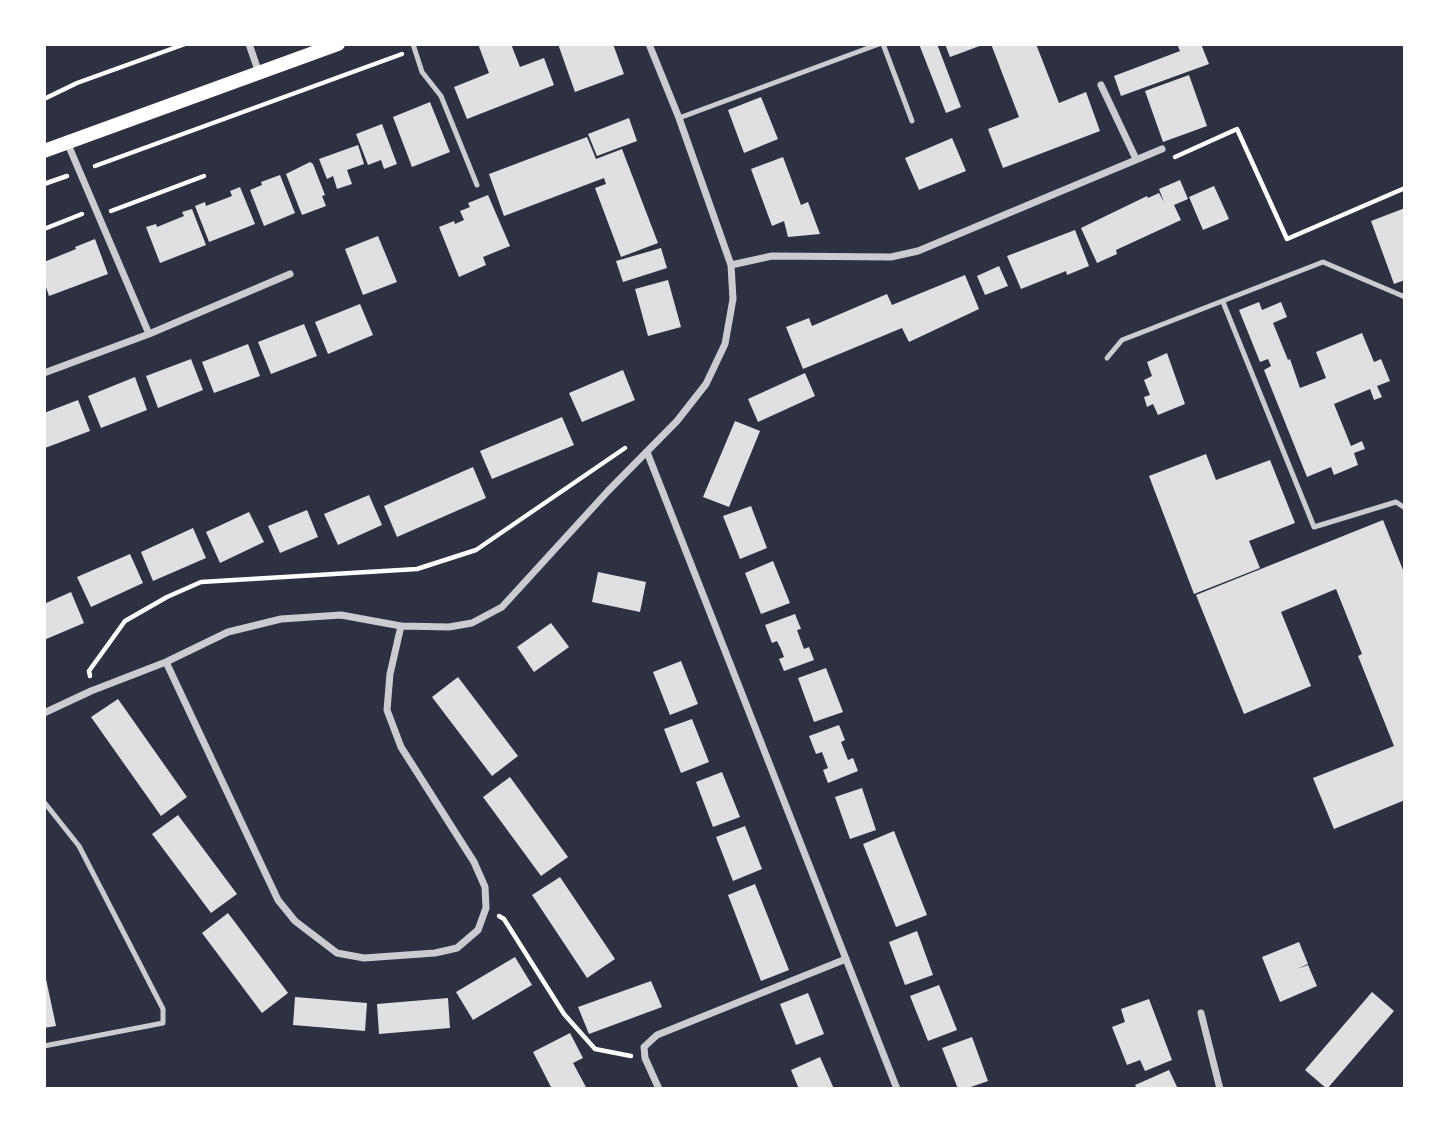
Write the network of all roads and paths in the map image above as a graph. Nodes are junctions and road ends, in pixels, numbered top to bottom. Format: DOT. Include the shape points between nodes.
graph roads {
  1 [pos="185,44"];
  2 [pos="249,44"];
  3 [pos="338,44"];
  4 [pos="649,44"];
  5 [pos="881,44"];
  6 [pos="414,46"];
  7 [pos="258,73"];
  8 [pos="1101,85"];
  9 [pos="44,99"];
  10 [pos="678,118"];
  11 [pos="912,121"];
  12 [pos="67,142"];
  13 [pos="1161,149"];
  14 [pos="44,151"];
  15 [pos="1136,159"];
  16 [pos="79,172"];
  17 [pos="204,176"];
  18 [pos="44,184"];
  19 [pos="477,185"];
  20 [pos="1405,188"];
  21 [pos="96,213"];
  22 [pos="44,229"];
  23 [pos="731,265"];
  24 [pos="290,274"];
  25 [pos="1405,297"];
  26 [pos="1223,302"];
  27 [pos="149,334"];
  28 [pos="1107,358"];
  29 [pos="44,373"];
  30 [pos="647,452"];
  31 [pos="1405,508"];
  32 [pos="401,626"];
  33 [pos="166,662"];
  34 [pos="91,691"];
  35 [pos="44,713"];
  36 [pos="44,802"];
  37 [pos="486,908"];
  38 [pos="846,959"];
  39 [pos="1201,1013"];
  40 [pos="44,1046"];
  41 [pos="645,1058"];
  42 [pos="659,1089"];
  43 [pos="897,1089"];
  44 [pos="1220,1089"];
  1 -- 9 [label="path"];
  2 -- 7 [label="street"];
  3 -- 7 [label="main road"];
  4 -- 10 [label="street"];
  5 -- 10 [label="lane"];
  5 -- 11 [label="lane"];
  6 -- 16 [label="path"];
  6 -- 19 [label="lane" via="422,72 441,96"];
  7 -- 12 [label="main road"];
  8 -- 15 [label="street"];
  10 -- 23 [label="street"];
  12 -- 14 [label="main road"];
  12 -- 16 [label="street"];
  13 -- 15 [label="street"];
  13 -- 20 [label="path" via="1166,161 1237,129 1287,239"];
  15 -- 23 [label="street" via="918,251 891,257 772,256"];
  16 -- 18 [label="path"];
  16 -- 21 [label="street"];
  17 -- 21 [label="path"];
  21 -- 22 [label="path"];
  21 -- 27 [label="street"];
  23 -- 30 [label="street" via="733,299 725,344 706,384"];
  24 -- 27 [label="street"];
  25 -- 26 [label="lane" via="1323,262"];
  26 -- 28 [label="lane" via="1122,340"];
  26 -- 31 [label="lane" via="1314,527 1396,502"];
  27 -- 29 [label="street"];
  30 -- 32 [label="street" via="502,607 472,623"];
  30 -- 34 [label="path" via="628,446 476,550 417,569 201,582 125,621 89,671"];
  30 -- 38 [label="street"];
  32 -- 33 [label="street" via="341,615 281,619 228,632"];
  32 -- 37 [label="street" via="387,710 401,747 474,862 485,887"];
  33 -- 34 [label="street"];
  33 -- 37 [label="street" via="278,900 295,921 337,953 364,958 457,948 478,930"];
  34 -- 35 [label="street"];
  36 -- 40 [label="lane" via="79,846 163,1009 163,1023"];
  37 -- 41 [label="path" via="505,919 564,1014 595,1049"];
  38 -- 41 [label="street" via="657,1035 645,1047"];
  38 -- 43 [label="street"];
  39 -- 44 [label="street"];
  41 -- 42 [label="street"];
}
